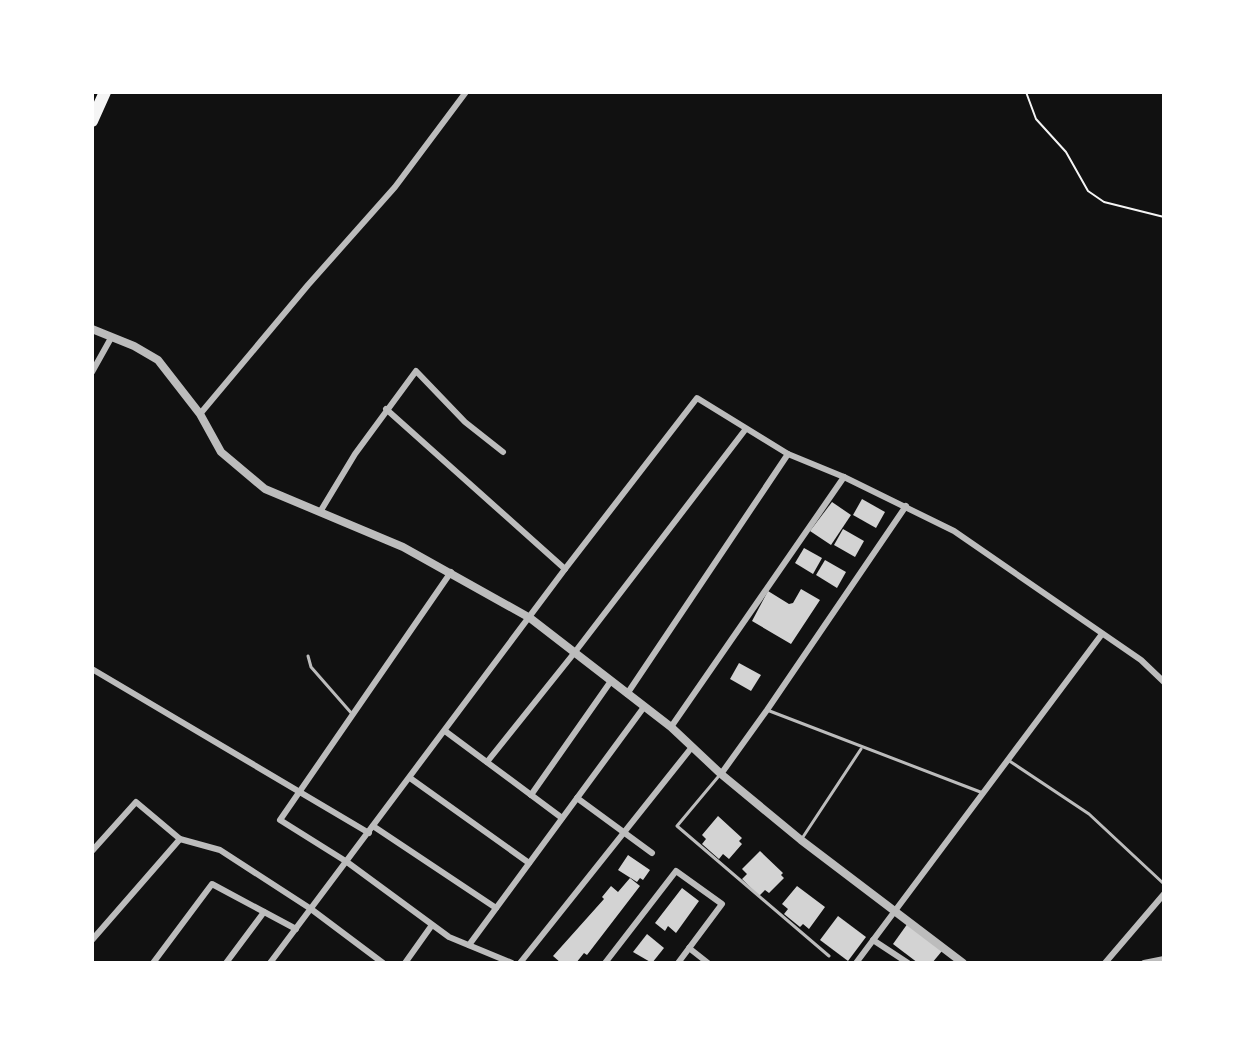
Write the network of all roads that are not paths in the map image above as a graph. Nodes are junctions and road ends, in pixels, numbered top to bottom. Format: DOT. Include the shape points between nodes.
graph roads {
  1 [pos="105,92"];
  2 [pos="466,92"];
  3 [pos="92,121"];
  4 [pos="92,329"];
  5 [pos="111,338"];
  6 [pos="92,372"];
  7 [pos="386,409"];
  8 [pos="200,414"];
  9 [pos="745,430"];
  10 [pos="503,452"];
  11 [pos="788,454"];
  12 [pos="844,477"];
  13 [pos="906,506"];
  14 [pos="320,512"];
  15 [pos="565,569"];
  16 [pos="451,572"];
  17 [pos="530,618"];
  18 [pos="1102,634"];
  19 [pos="575,652"];
  20 [pos="308,656"];
  21 [pos="92,669"];
  22 [pos="611,681"];
  23 [pos="1164,682"];
  24 [pos="627,694"];
  25 [pos="644,707"];
  26 [pos="767,710"];
  27 [pos="353,715"];
  28 [pos="671,727"];
  29 [pos="445,731"];
  30 [pos="692,747"];
  31 [pos="862,748"];
  32 [pos="1008,760"];
  33 [pos="487,762"];
  34 [pos="721,774"];
  35 [pos="410,778"];
  36 [pos="299,792"];
  37 [pos="983,793"];
  38 [pos="531,795"];
  39 [pos="577,798"];
  40 [pos="562,818"];
  41 [pos="371,830"];
  42 [pos="624,832"];
  43 [pos="180,839"];
  44 [pos="801,840"];
  45 [pos="92,851"];
  46 [pos="652,853"];
  47 [pos="347,862"];
  48 [pos="529,863"];
  49 [pos="1164,884"];
  50 [pos="1164,894"];
  51 [pos="496,908"];
  52 [pos="311,909"];
  53 [pos="896,910"];
  54 [pos="264,912"];
  55 [pos="432,925"];
  56 [pos="296,929"];
  57 [pos="92,940"];
  58 [pos="873,940"];
  59 [pos="469,945"];
  60 [pos="689,948"];
  61 [pos="829,956"];
  62 [pos="1164,959"];
  63 [pos="272,960"];
  64 [pos="153,963"];
  65 [pos="226,963"];
  66 [pos="283,963"];
  67 [pos="383,963"];
  68 [pos="405,963"];
  69 [pos="512,963"];
  70 [pos="520,963"];
  71 [pos="605,963"];
  72 [pos="678,963"];
  73 [pos="708,963"];
  74 [pos="856,963"];
  75 [pos="908,963"];
  76 [pos="963,963"];
  77 [pos="1105,963"];
  78 [pos="1144,963"];
  1 -- 3 [label="highway"];
  2 -- 8 [label="street" via="395,187"];
  4 -- 5 [label="street"];
  5 -- 6 [label="street"];
  5 -- 8 [label="street" via="158,360"];
  7 -- 10 [label="street" via="416,371"];
  7 -- 14 [label="street"];
  7 -- 15 [label="street"];
  8 -- 14 [label="street" via="221,452 242,472 265,489"];
  9 -- 11 [label="street"];
  9 -- 15 [label="street" via="697,398"];
  9 -- 19 [label="street"];
  11 -- 12 [label="street"];
  11 -- 24 [label="street"];
  12 -- 13 [label="street"];
  12 -- 28 [label="street"];
  13 -- 18 [label="street" via="954,531"];
  13 -- 26 [label="street"];
  14 -- 16 [label="street"];
  15 -- 17 [label="street"];
  16 -- 17 [label="street"];
  16 -- 27 [label="street"];
  17 -- 19 [label="street"];
  17 -- 29 [label="street"];
  18 -- 23 [label="street"];
  18 -- 32 [label="street"];
  19 -- 22 [label="street"];
  19 -- 33 [label="street"];
  20 -- 27 [label="lane" via="311,667"];
  21 -- 36 [label="street"];
  22 -- 24 [label="street"];
  22 -- 38 [label="street"];
  24 -- 25 [label="street"];
  25 -- 28 [label="street"];
  25 -- 39 [label="street"];
  26 -- 31 [label="lane"];
  26 -- 34 [label="street"];
  27 -- 36 [label="street"];
  28 -- 30 [label="street"];
  29 -- 33 [label="street"];
  29 -- 35 [label="street"];
  30 -- 34 [label="street"];
  30 -- 42 [label="street"];
  31 -- 37 [label="lane"];
  31 -- 44 [label="lane"];
  32 -- 37 [label="street"];
  32 -- 49 [label="lane" via="1089,814"];
  33 -- 38 [label="street"];
  34 -- 44 [label="street"];
  34 -- 61 [label="lane" via="677,826"];
  35 -- 41 [label="street"];
  35 -- 48 [label="street"];
  36 -- 41 [label="street"];
  36 -- 47 [label="street" via="280,820"];
  37 -- 53 [label="street"];
  38 -- 40 [label="street"];
  39 -- 40 [label="street"];
  39 -- 42 [label="street"];
  40 -- 48 [label="street"];
  41 -- 47 [label="street"];
  41 -- 51 [label="street"];
  42 -- 46 [label="street"];
  42 -- 70 [label="street"];
  43 -- 45 [label="street" via="136,802"];
  43 -- 52 [label="street" via="220,850"];
  43 -- 57 [label="street"];
  44 -- 53 [label="street"];
  47 -- 52 [label="street"];
  47 -- 55 [label="street"];
  48 -- 51 [label="street"];
  50 -- 77 [label="street"];
  51 -- 59 [label="street"];
  52 -- 56 [label="street"];
  52 -- 67 [label="street"];
  53 -- 58 [label="street"];
  53 -- 76 [label="street"];
  54 -- 56 [label="street"];
  54 -- 64 [label="street" via="212,884"];
  54 -- 65 [label="street"];
  55 -- 59 [label="street"];
  55 -- 68 [label="street"];
  56 -- 63 [label="street"];
  58 -- 74 [label="street"];
  58 -- 75 [label="street"];
  59 -- 69 [label="street"];
  60 -- 71 [label="street" via="722,904 676,871"];
  60 -- 72 [label="street"];
  60 -- 73 [label="street"];
  62 -- 78 [label="street"];
  63 -- 66 [label="street"];
}
